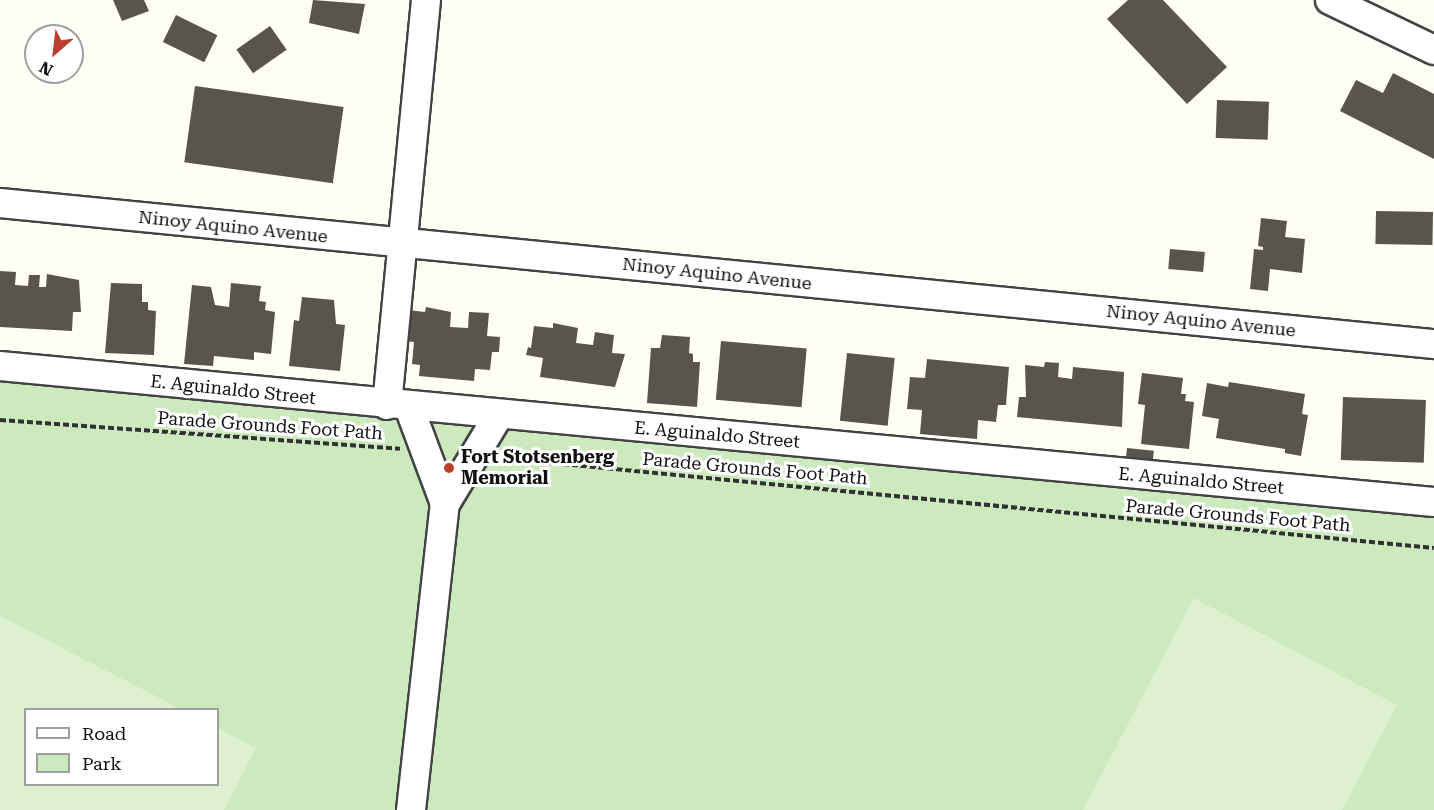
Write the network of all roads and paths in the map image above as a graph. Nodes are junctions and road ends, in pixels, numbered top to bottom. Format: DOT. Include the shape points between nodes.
graph roads {
  1 [pos="426,0"];
  2 [pos="1330,0"];
  3 [pos="1434,50"];
  4 [pos="0,203"];
  5 [pos="403,244"];
  6 [pos="1434,344"];
  7 [pos="0,366"];
  8 [pos="398,406"];
  9 [pos="499,415"];
  10 [pos="0,420"];
  11 [pos="423,451"];
  12 [pos="474,456"];
  13 [pos="1434,502"];
  14 [pos="445,504"];
  15 [pos="1434,548"];
  16 [pos="411,810"];
  1 -- 5 [label="street"];
  2 -- 3 [label="street"];
  4 -- 5 [label="street, Ninoy Aquino Avenue"];
  5 -- 6 [label="street, Ninoy Aquino Avenue"];
  5 -- 8 [label="street"];
  7 -- 8 [label="street, E. Aguinaldo Street"];
  8 -- 9 [label="street, E. Aguinaldo Street"];
  8 -- 11 [label="street"];
  9 -- 12 [label="street"];
  9 -- 13 [label="street, E. Aguinaldo Street"];
  10 -- 11 [label="path, Parade Grounds Foot Path"];
  11 -- 14 [label="street"];
  12 -- 14 [label="street"];
  12 -- 15 [label="path, Parade Grounds Foot Path"];
  14 -- 16 [label="street"];
}
